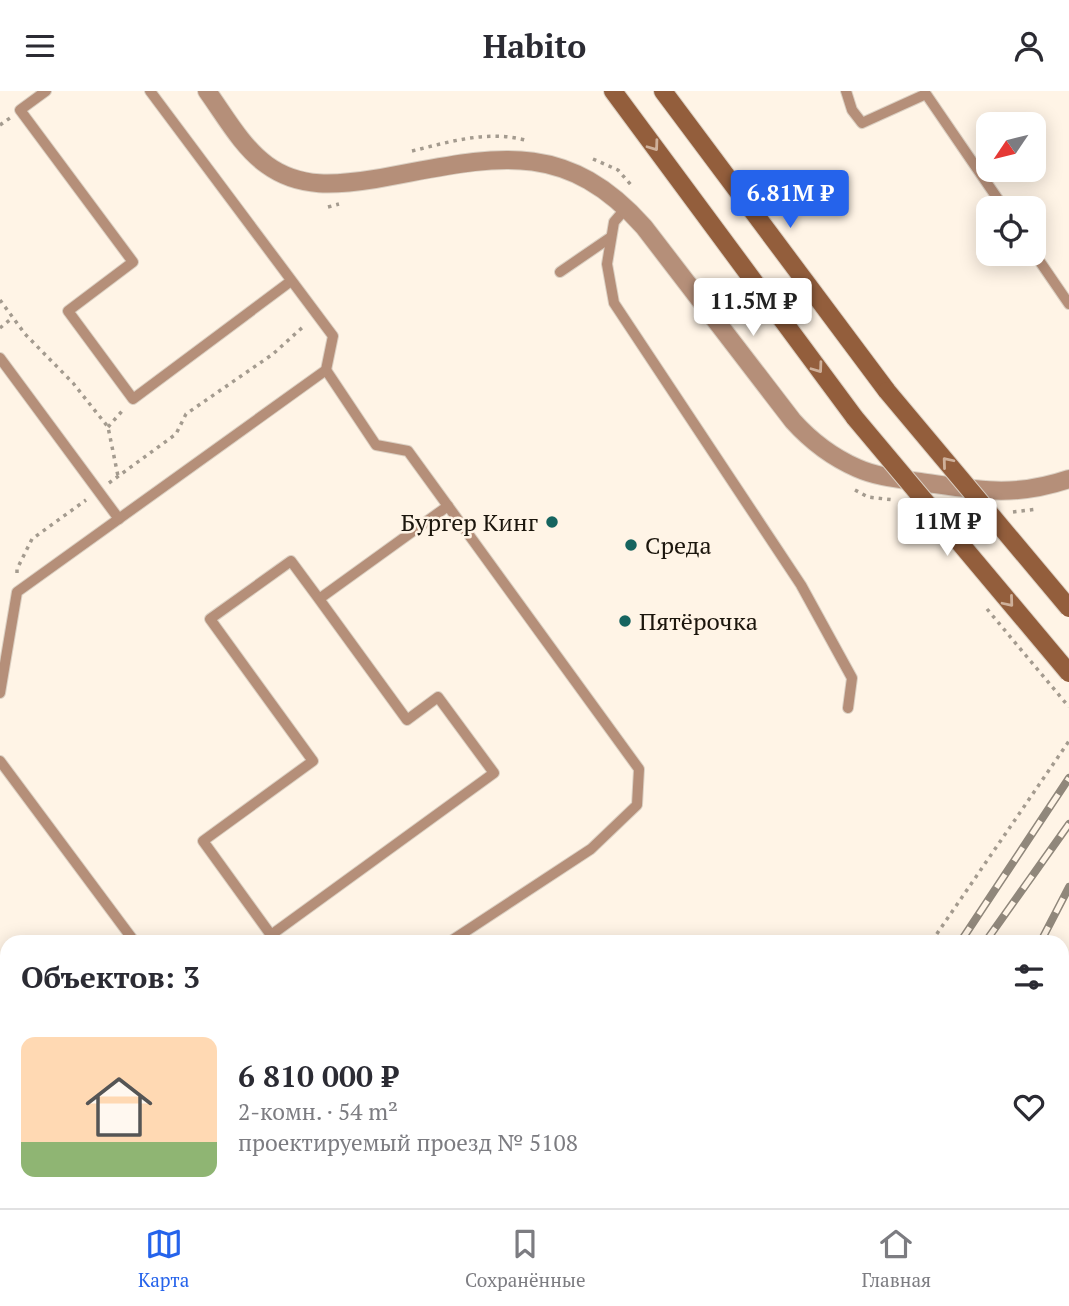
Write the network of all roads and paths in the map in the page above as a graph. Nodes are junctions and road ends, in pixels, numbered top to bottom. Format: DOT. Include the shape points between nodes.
graph roads {
  1 [pos="46,91"];
  2 [pos="150,91"];
  3 [pos="207,91"];
  4 [pos="613,91"];
  5 [pos="663,91"];
  6 [pos="845,91"];
  7 [pos="532,142"];
  8 [pos="405,152"];
  9 [pos="592,158"];
  10 [pos="634,188"];
  11 [pos="996,196"];
  12 [pos="340,204"];
  13 [pos="328,207"];
  14 [pos="626,208"];
  15 [pos="611,237"];
  16 [pos="1043,266"];
  17 [pos="560,272"];
  18 [pos="291,281"];
  19 [pos="0,300"];
  20 [pos="1069,305"];
  21 [pos="318,316"];
  22 [pos="12,318"];
  23 [pos="0,328"];
  24 [pos="0,358"];
  25 [pos="326,370"];
  26 [pos="133,399"];
  27 [pos="108,428"];
  28 [pos="118,476"];
  29 [pos="1069,479"];
  30 [pos="848,486"];
  31 [pos="98,491"];
  32 [pos="895,500"];
  33 [pos="448,506"];
  34 [pos="1041,508"];
  35 [pos="1002,513"];
  36 [pos="118,519"];
  37 [pos="17,592"];
  38 [pos="319,599"];
  39 [pos="1069,608"];
  40 [pos="1069,673"];
  41 [pos="0,693"];
  42 [pos="848,708"];
  43 [pos="1069,741"];
  44 [pos="0,761"];
  45 [pos="130,935"];
  46 [pos="460,935"];
  47 [pos="936,935"];
  1 -- 26 [label="lane" via="20,110 133,263 68,311"];
  2 -- 18 [label="lane"];
  3 -- 14 [label="street" via="252,153 269,167 308,183 349,183 477,161 530,160 580,175"];
  4 -- 40 [label="main road, one-way, bridge" via="855,418"];
  39 -- 5 [label="main road, one-way, bridge" via="887,391"];
  6 -- 11 [label="lane" via="862,123 926,94"];
  7 -- 8 [label="path" via="508,136 468,138"];
  9 -- 10 [label="path" via="618,170"];
  12 -- 13 [label="path"];
  14 -- 15 [label="lane" via="614,222"];
  14 -- 29 [label="street" via="793,421 834,456 888,477 990,492"];
  15 -- 17 [label="lane"];
  15 -- 42 [label="lane" via="607,264 614,303 800,585 852,678"];
  16 -- 20 [label="lane"];
  18 -- 21 [label="lane"];
  18 -- 26 [label="lane"];
  19 -- 22 [label="path"];
  21 -- 25 [label="lane" via="333,336"];
  21 -- 28 [label="path" via="186,414 176,435"];
  22 -- 23 [label="path"];
  22 -- 27 [label="path"];
  24 -- 31 [label="lane"];
  25 -- 33 [label="lane" via="376,445 408,451"];
  25 -- 36 [label="lane"];
  26 -- 27 [label="path"];
  27 -- 28 [label="path"];
  28 -- 31 [label="path"];
  30 -- 32 [label="path" via="868,496"];
  31 -- 36 [label="lane"];
  31 -- 37 [label="path" via="32,539 17,569"];
  33 -- 38 [label="lane"];
  33 -- 46 [label="lane" via="639,769 638,805 591,849"];
  34 -- 35 [label="path"];
  36 -- 37 [label="lane"];
  37 -- 41 [label="lane"];
  38 -- 38 [label="lane" via="407,720 438,697 494,773 271,935 202,841 313,761 210,619 291,561"];
  43 -- 47 [label="path"];
  44 -- 45 [label="lane"];
}
